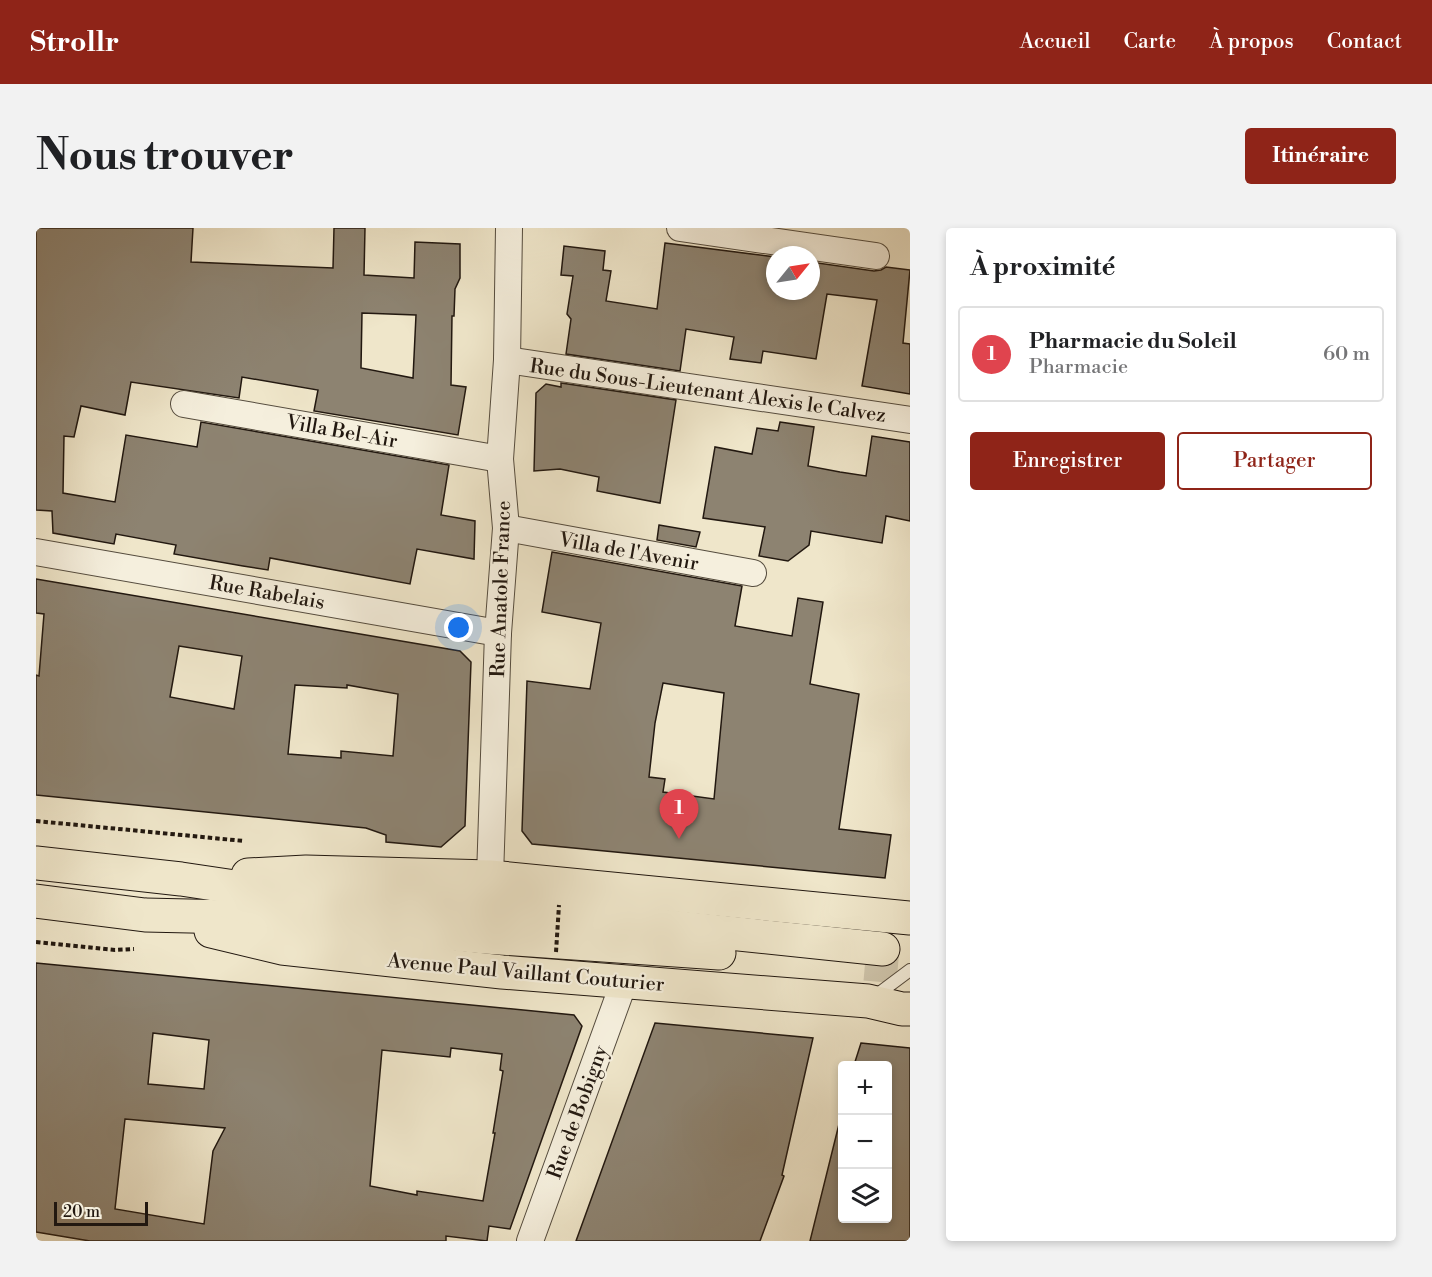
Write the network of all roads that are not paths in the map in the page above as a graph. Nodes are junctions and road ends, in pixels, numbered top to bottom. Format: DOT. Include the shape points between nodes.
graph roads {
  1 [pos="508,228"];
  2 [pos="680,228"];
  3 [pos="876,256"];
  4 [pos="507,360"];
  5 [pos="184,404"];
  6 [pos="910,420"];
  7 [pos="500,459"];
  8 [pos="506,528"];
  9 [pos="36,552"];
  10 [pos="753,573"];
  11 [pos="498,633"];
  12 [pos="36,862"];
  13 [pos="490,878"];
  14 [pos="181,879"];
  15 [pos="36,902"];
  16 [pos="146,915"];
  17 [pos="910,918"];
  18 [pos="910,970"];
  19 [pos="624,982"];
  20 [pos="868,1001"];
  21 [pos="910,1009"];
  22 [pos="530,1241"];
  1 -- 4 [label="street, Rue Anatole France"];
  2 -- 3 [label="street"];
  4 -- 6 [label="street, Rue du Sous-Lieutenant Alexis le Calvez"];
  4 -- 7 [label="street, Rue Anatole France"];
  5 -- 7 [label="street, Villa Bel-Air"];
  7 -- 8 [label="street, Rue Anatole France"];
  8 -- 10 [label="street, Villa de l'Avenir"];
  8 -- 11 [label="street, Rue Anatole France"];
  9 -- 11 [label="street, Rue Rabelais"];
  11 -- 13 [label="street, Rue Anatole France"];
  12 -- 14 [label="main road, Avenue Paul Vaillant Couturier"];
  13 -- 14 [label="main road, Avenue Paul Vaillant Couturier" via="306,872"];
  13 -- 17 [label="main road, Avenue Paul Vaillant Couturier"];
  14 -- 16 [label="main road, Avenue Paul Vaillant Couturier" via="306,898 487,908 874,956 485,937 280,918"];
  15 -- 16 [label="main road, Avenue Paul Vaillant Couturier"];
  16 -- 19 [label="main road, Avenue Paul Vaillant Couturier" via="282,948"];
  18 -- 20 [label="lane"];
  19 -- 20 [label="main road, Avenue Paul Vaillant Couturier"];
  19 -- 22 [label="street, Rue de Bobigny"];
  20 -- 21 [label="main road, Avenue Paul Vaillant Couturier"];
}
